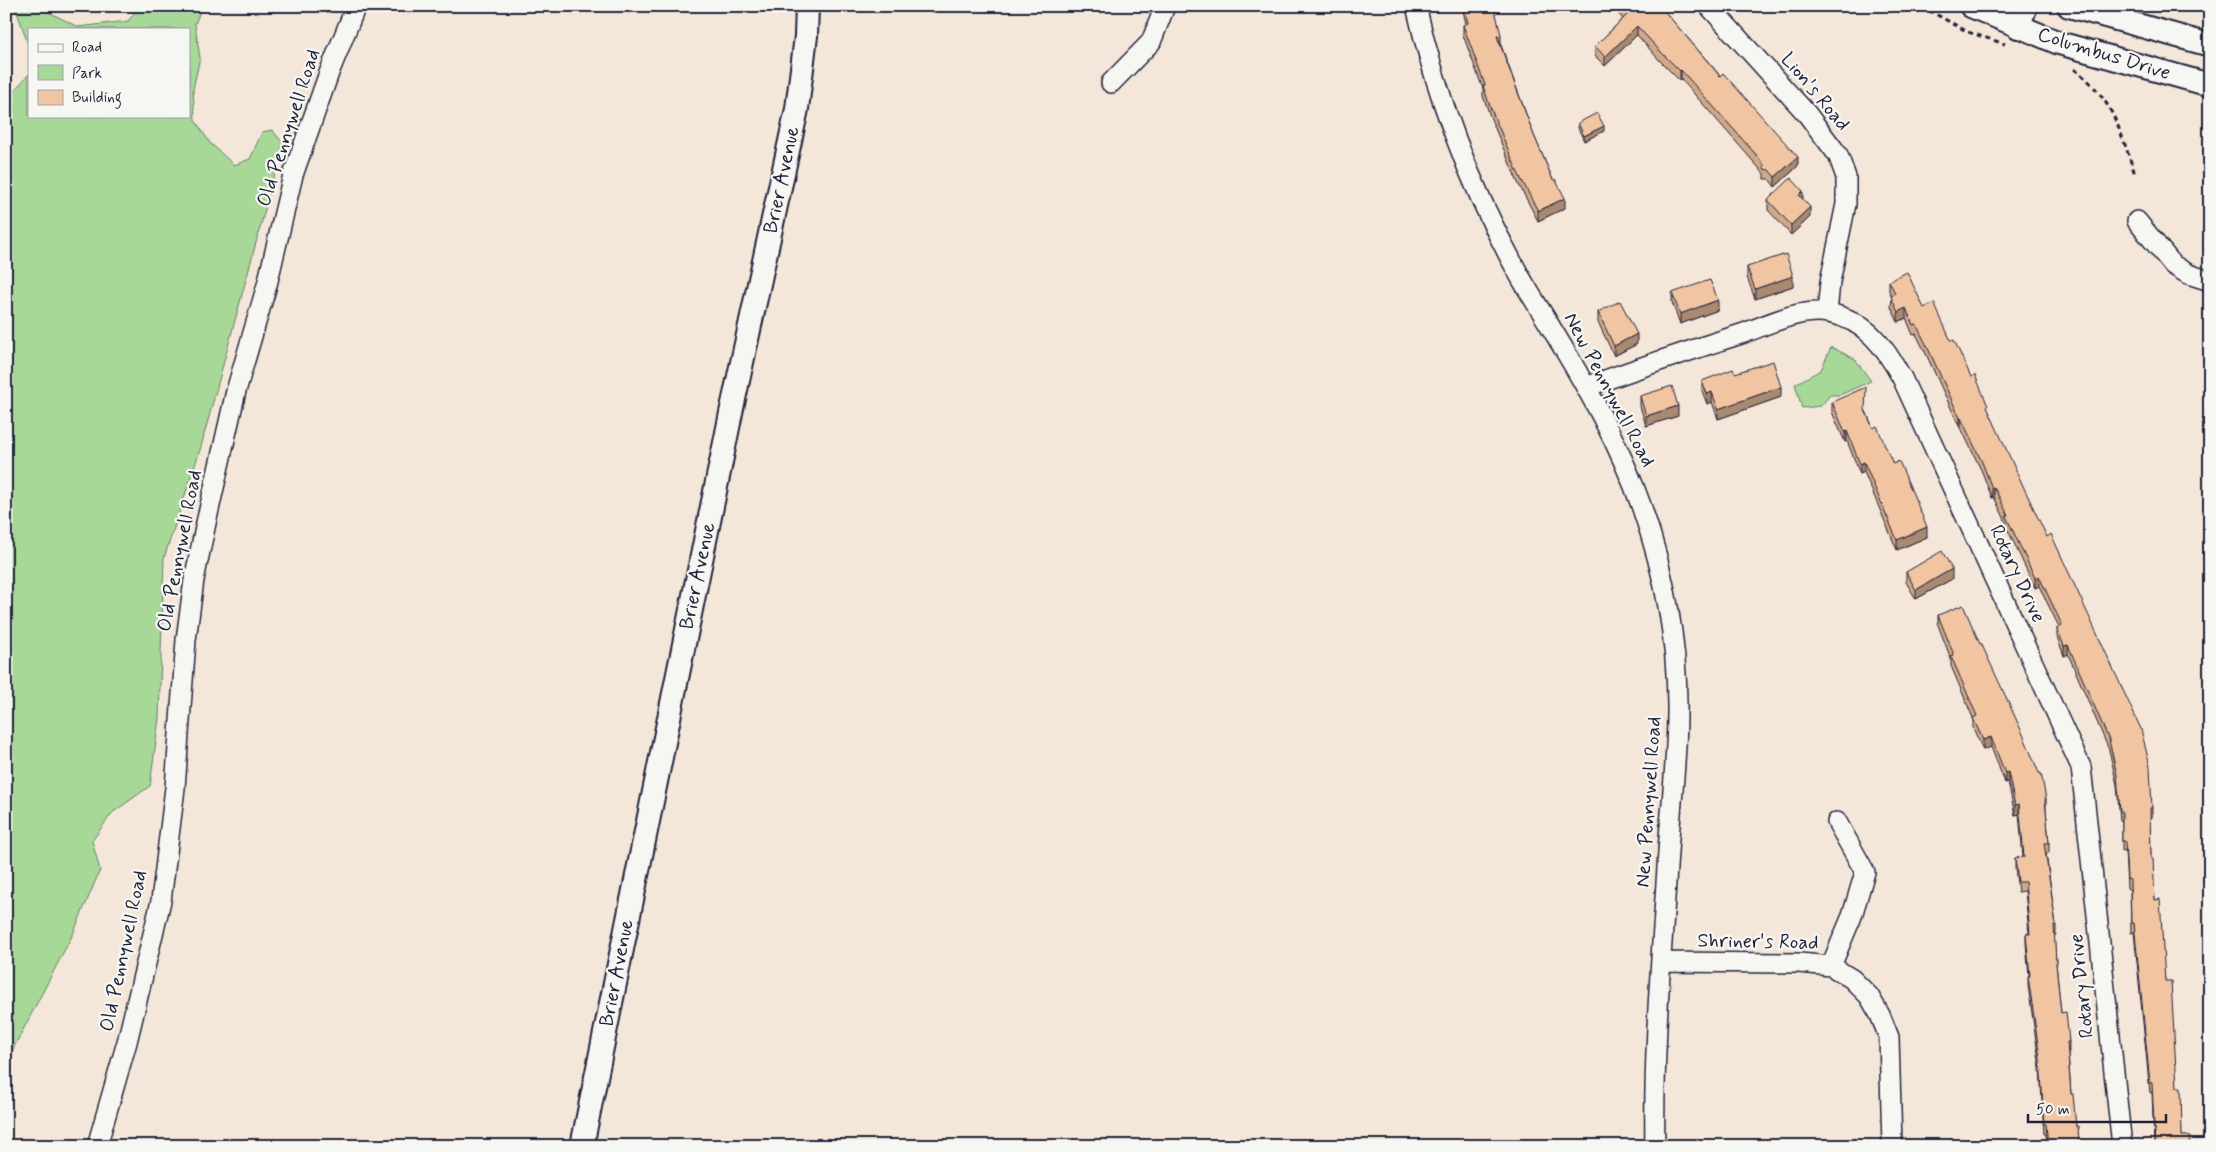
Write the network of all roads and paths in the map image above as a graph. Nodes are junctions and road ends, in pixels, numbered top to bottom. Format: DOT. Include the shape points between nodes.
graph roads {
  1 [pos="356,6"];
  2 [pos="807,6"];
  3 [pos="1165,6"];
  4 [pos="1416,6"];
  5 [pos="1709,6"];
  6 [pos="1972,6"];
  7 [pos="2069,6"];
  8 [pos="2022,16"];
  9 [pos="2210,45"];
  10 [pos="2071,67"];
  11 [pos="1111,83"];
  12 [pos="2210,85"];
  13 [pos="2135,174"];
  14 [pos="2137,222"];
  15 [pos="2210,281"];
  16 [pos="1827,313"];
  17 [pos="1586,387"];
  18 [pos="1837,822"];
  19 [pos="1661,962"];
  20 [pos="1831,966"];
  21 [pos="97,1146"];
  22 [pos="582,1146"];
  23 [pos="1655,1146"];
  24 [pos="1892,1146"];
  25 [pos="2122,1146"];
  1 -- 21 [label="street, Old Pennywell Road" via="293,175 267,285 236,391 208,514 186,640 176,788 161,901 127,1042"];
  2 -- 22 [label="main road, Brier Avenue" via="797,109 729,423"];
  3 -- 11 [label="street" via="1151,42"];
  4 -- 17 [label="street, New Pennywell Road" via="1428,56 1474,186 1517,272"];
  5 -- 16 [label="street, Lion's Road" via="1807,114 1838,154 1846,177 1846,204"];
  6 -- 8 [label="main road, Columbus Drive"];
  7 -- 9 [label="main road, Columbus Drive"];
  8 -- 12 [label="main road, Columbus Drive" via="2059,43"];
  10 -- 13 [label="path" via="2096,87 2109,105"];
  14 -- 15 [label="street" via="2172,265"];
  16 -- 17 [label="street, Rotary Drive" via="1793,317"];
  16 -- 25 [label="street, Rotary Drive" via="1852,320 1868,331 1891,358 2079,762 2085,790"];
  17 -- 19 [label="street, New Pennywell Road" via="1627,469 1642,509 1662,576 1672,627 1677,714"];
  18 -- 20 [label="street" via="1865,872 1852,916"];
  19 -- 20 [label="street, Shriner's Road"];
  19 -- 23 [label="street, New Pennywell Road" via="1654,1085"];
  20 -- 24 [label="street, Shriner's Road" via="1852,979 1869,996 1889,1038"];
}
